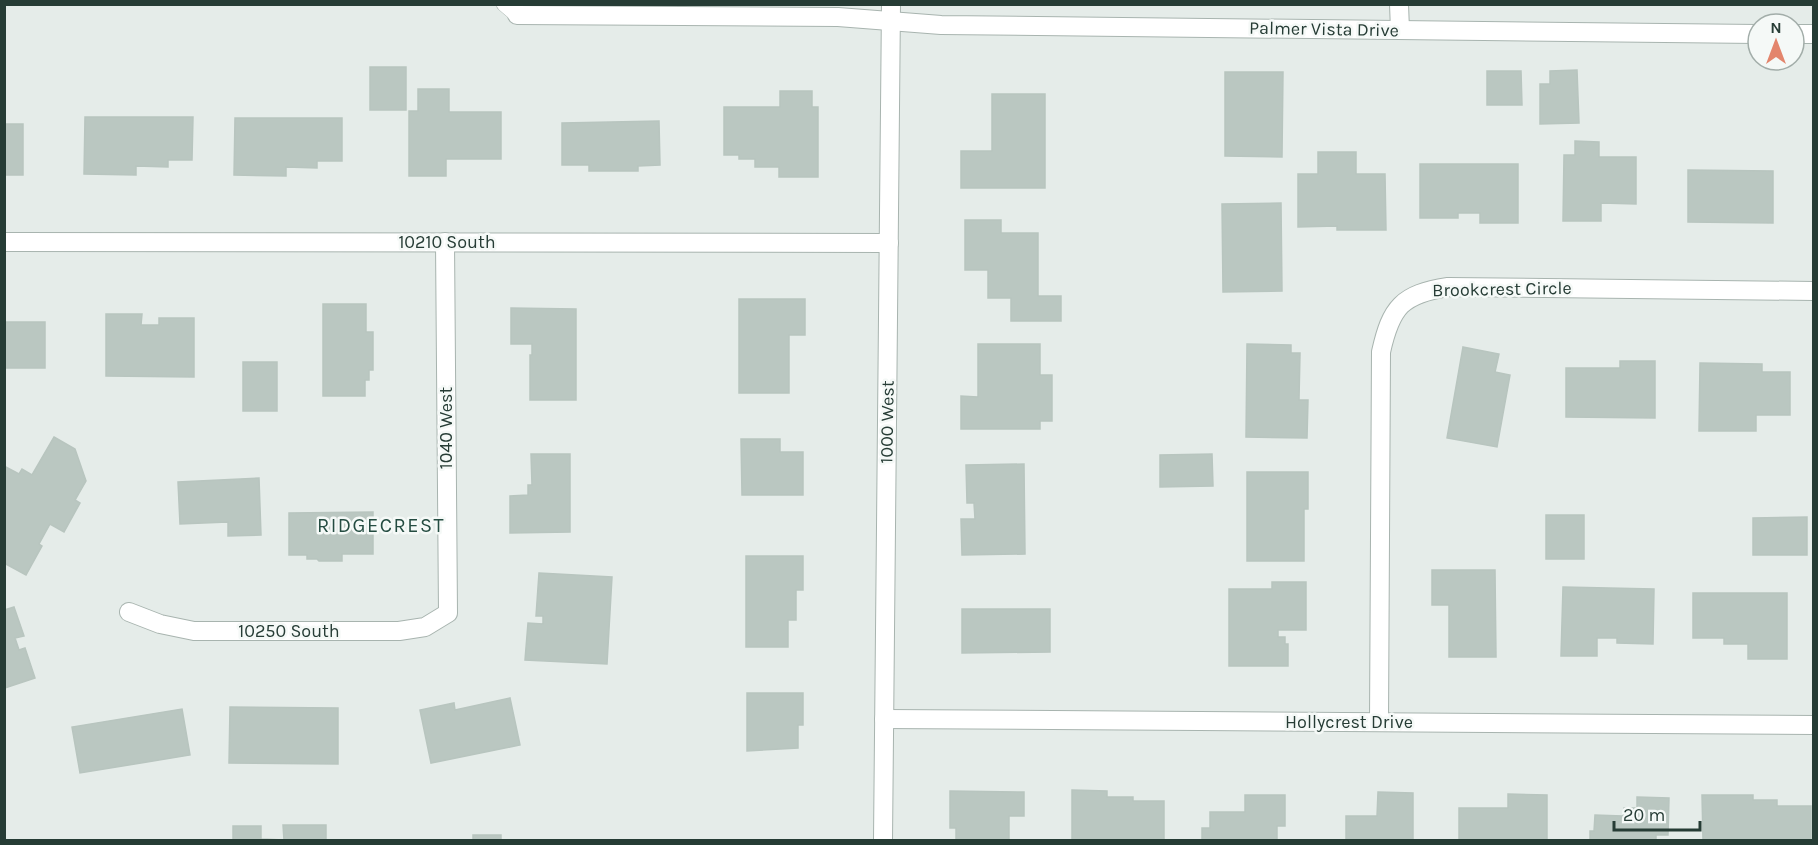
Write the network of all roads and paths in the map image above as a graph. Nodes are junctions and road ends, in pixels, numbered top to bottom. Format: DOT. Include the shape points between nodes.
graph roads {
  1 [pos="1399,4"];
  2 [pos="510,10"];
  3 [pos="891,13"];
  4 [pos="1400,30"];
  5 [pos="1746,34"];
  6 [pos="4,242"];
  7 [pos="445,242"];
  8 [pos="889,243"];
  9 [pos="1814,291"];
  10 [pos="129,612"];
  11 [pos="448,613"];
  12 [pos="884,719"];
  13 [pos="1379,722"];
  14 [pos="1814,724"];
  15 [pos="883,840"];
  1 -- 4 [label="street"];
  2 -- 3 [label="street, Palmer Vista Drive" via="838,17"];
  3 -- 4 [label="street, Palmer Vista Drive" via="941,25"];
  3 -- 8 [label="street, 1000 West"];
  4 -- 5 [label="street, Palmer Vista Drive"];
  6 -- 7 [label="street, 10210 South"];
  7 -- 8 [label="street, 10210 South"];
  7 -- 11 [label="street, 1040 West"];
  8 -- 12 [label="street, 1000 West"];
  9 -- 13 [label="street, Brookcrest Circle" via="1448,287 1422,291 1401,303 1387,326 1381,352"];
  10 -- 11 [label="street, 10250 South" via="194,631 399,631 425,627"];
  12 -- 13 [label="street, Hollycrest Drive"];
  12 -- 15 [label="street, 1000 West"];
  13 -- 14 [label="street, Hollycrest Drive"];
}
